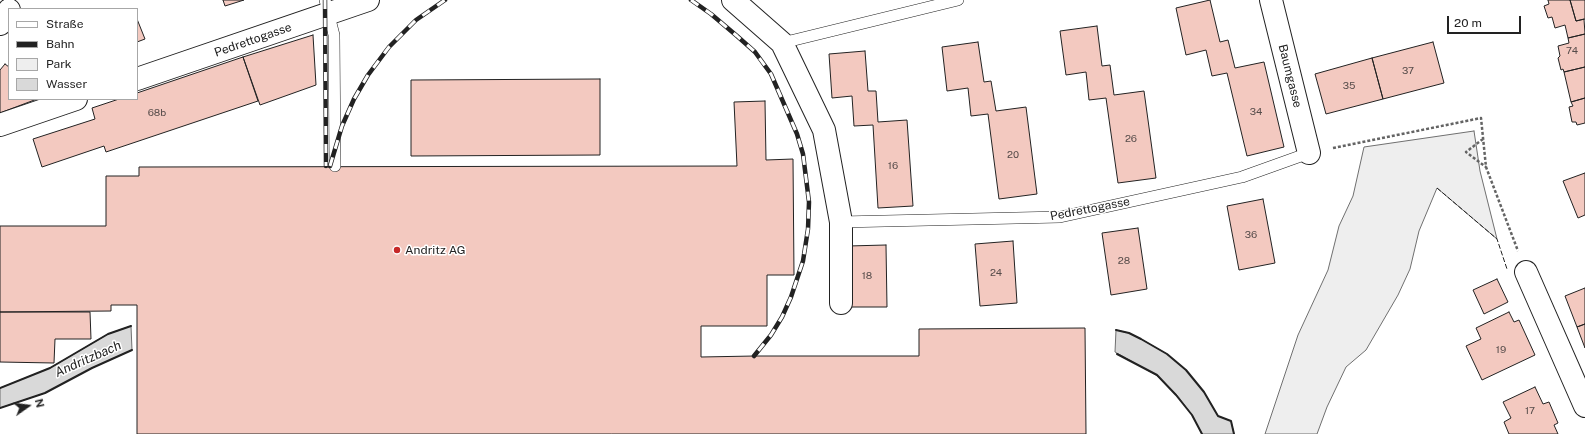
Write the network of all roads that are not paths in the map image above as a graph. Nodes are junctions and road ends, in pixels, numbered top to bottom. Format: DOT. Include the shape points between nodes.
graph roads {
  1 [pos="368,0"];
  2 [pos="733,0"];
  3 [pos="958,0"];
  4 [pos="1271,0"];
  5 [pos="328,7"];
  6 [pos="8,12"];
  7 [pos="0,24"];
  8 [pos="782,43"];
  9 [pos="138,79"];
  10 [pos="73,100"];
  11 [pos="0,125"];
  12 [pos="1309,153"];
  13 [pos="334,166"];
  14 [pos="841,222"];
  15 [pos="1526,272"];
  16 [pos="841,303"];
  17 [pos="1585,406"];
  1 -- 5 [label="street, Pedrettogasse"];
  2 -- 8 [label="street"];
  3 -- 8 [label="lane"];
  4 -- 12 [label="street, Baumgasse"];
  5 -- 9 [label="street, Pedrettogasse"];
  5 -- 13 [label="lane" via="334,35"];
  6 -- 7 [label="street"];
  8 -- 14 [label="street" via="824,130"];
  10 -- 11 [label="street"];
  12 -- 14 [label="lane, Pedrettogasse" via="1242,177 1060,217"];
  14 -- 16 [label="street"];
  15 -- 17 [label="street"];
}
